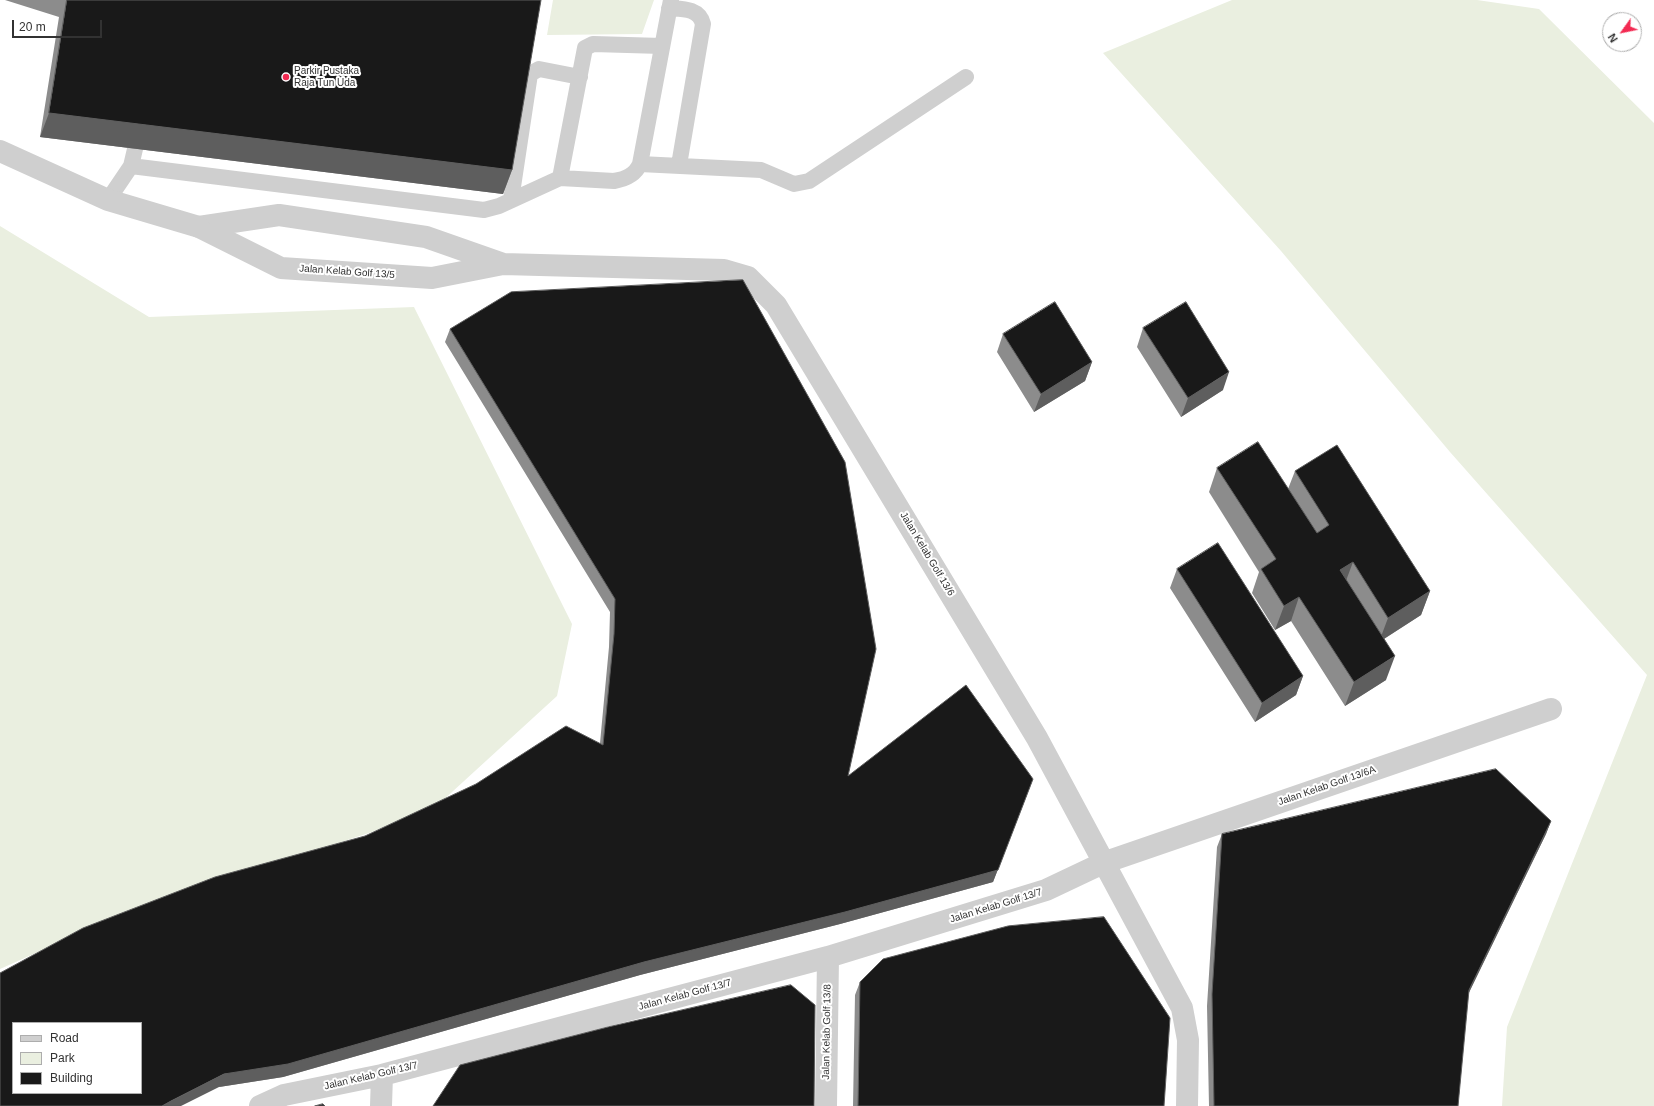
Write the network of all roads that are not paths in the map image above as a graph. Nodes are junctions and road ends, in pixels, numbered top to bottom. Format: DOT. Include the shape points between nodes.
graph roads {
  1 [pos="670,4"];
  2 [pos="662,46"];
  3 [pos="580,77"];
  4 [pos="966,77"];
  5 [pos="135,149"];
  6 [pos="0,151"];
  7 [pos="640,164"];
  8 [pos="131,166"];
  9 [pos="679,166"];
  10 [pos="560,178"];
  11 [pos="108,200"];
  12 [pos="511,200"];
  13 [pos="199,227"];
  14 [pos="503,264"];
  15 [pos="724,270"];
  16 [pos="1551,709"];
  17 [pos="1103,862"];
  18 [pos="828,957"];
  19 [pos="382,1075"];
  20 [pos="260,1106"];
  21 [pos="381,1106"];
  22 [pos="826,1106"];
  23 [pos="1187,1106"];
  1 -- 2 [label="lane"];
  1 -- 9 [label="lane" via="692,10 703,24"];
  2 -- 3 [label="lane" via="593,44 585,48"];
  2 -- 7 [label="lane"];
  3 -- 10 [label="lane"];
  3 -- 12 [label="lane" via="539,68 530,74"];
  4 -- 9 [label="lane" via="809,181 794,184 761,170"];
  5 -- 8 [label="lane"];
  6 -- 11 [label="street, Jalan Kelab Golf 13/5"];
  7 -- 9 [label="lane"];
  7 -- 10 [label="lane" via="636,172 614,181"];
  8 -- 11 [label="lane"];
  8 -- 12 [label="lane" via="484,210"];
  10 -- 12 [label="lane"];
  11 -- 13 [label="street, Jalan Kelab Golf 13/5"];
  13 -- 14 [label="street, Jalan Kelab Golf 13/5" via="279,215 426,237"];
  13 -- 14 [label="street, Jalan Kelab Golf 13/5" via="281,268 432,278"];
  14 -- 15 [label="street, Jalan Kelab Golf 13/5"];
  15 -- 17 [label="street, Jalan Kelab Golf 13/6" via="748,277 776,305 1037,738"];
  16 -- 17 [label="street, Jalan Kelab Golf 13/6A"];
  17 -- 18 [label="street, Jalan Kelab Golf 13/7" via="1046,890"];
  17 -- 23 [label="street, Jalan Kelab Golf 13/6" via="1182,1008 1188,1040"];
  18 -- 19 [label="street, Jalan Kelab Golf 13/7"];
  18 -- 22 [label="street, Jalan Kelab Golf 13/8"];
  19 -- 20 [label="street, Jalan Kelab Golf 13/7" via="284,1095"];
  19 -- 21 [label="street"];
}
